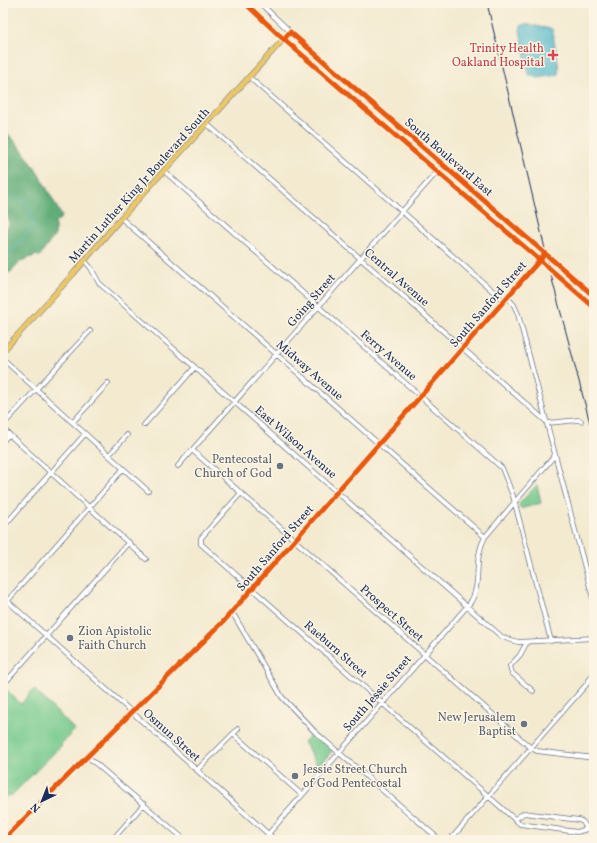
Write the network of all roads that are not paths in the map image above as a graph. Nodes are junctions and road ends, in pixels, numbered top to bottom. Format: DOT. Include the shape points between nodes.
graph roads {
  1 [pos="260,3"];
  2 [pos="290,32"];
  3 [pos="250,77"];
  4 [pos="207,124"];
  5 [pos="443,165"];
  6 [pos="164,171"];
  7 [pos="402,211"];
  8 [pos="121,218"];
  9 [pos="545,254"];
  10 [pos="360,259"];
  11 [pos="85,261"];
  12 [pos="594,296"];
  13 [pos="506,299"];
  14 [pos="318,306"];
  15 [pos="90,331"];
  16 [pos="463,348"];
  17 [pos="3,351"];
  18 [pos="277,354"];
  19 [pos="3,359"];
  20 [pos="195,367"];
  21 [pos="108,383"];
  22 [pos="36,389"];
  23 [pos="421,396"];
  24 [pos="235,402"];
  25 [pos="546,421"];
  26 [pos="581,421"];
  27 [pos="73,422"];
  28 [pos="3,424"];
  29 [pos="144,425"];
  30 [pos="3,430"];
  31 [pos="8,434"];
  32 [pos="85,434"];
  33 [pos="127,435"];
  34 [pos="3,441"];
  35 [pos="379,444"];
  36 [pos="192,450"];
  37 [pos="109,455"];
  38 [pos="555,455"];
  39 [pos="178,466"];
  40 [pos="123,469"];
  41 [pos="51,472"];
  42 [pos="148,491"];
  43 [pos="337,492"];
  44 [pos="241,493"];
  45 [pos="514,502"];
  46 [pos="90,507"];
  47 [pos="3,527"];
  48 [pos="485,537"];
  49 [pos="295,540"];
  50 [pos="129,542"];
  51 [pos="146,559"];
  52 [pos="252,589"];
  53 [pos="3,597"];
  54 [pos="7,601"];
  55 [pos="594,602"];
  56 [pos="3,606"];
  57 [pos="467,606"];
  58 [pos="232,612"];
  59 [pos="46,636"];
  60 [pos="594,638"];
  61 [pos="551,640"];
  62 [pos="527,642"];
  63 [pos="425,654"];
  64 [pos="594,672"];
  65 [pos="3,685"];
  66 [pos="533,691"];
  67 [pos="382,703"];
  68 [pos="133,713"];
  69 [pos="238,729"];
  70 [pos="233,734"];
  71 [pos="531,748"];
  72 [pos="339,752"];
  73 [pos="88,757"];
  74 [pos="594,758"];
  75 [pos="196,770"];
  76 [pos="302,795"];
  77 [pos="489,796"];
  78 [pos="144,804"];
  79 [pos="515,819"];
  80 [pos="587,829"];
  81 [pos="594,830"];
  82 [pos="268,834"];
  83 [pos="3,840"];
  84 [pos="112,840"];
  85 [pos="185,840"];
  86 [pos="262,840"];
  87 [pos="275,840"];
  88 [pos="440,840"];
  89 [pos="450,840"];
  1 -- 2 [label="street, South Boulevard East"];
  2 -- 3 [label="main road, Martin Luther King Jr Boulevard South"];
  2 -- 5 [label="street, South Boulevard East"];
  3 -- 4 [label="main road, Martin Luther King Jr Boulevard South"];
  3 -- 7 [label="street"];
  4 -- 6 [label="main road, Martin Luther King Jr Boulevard South"];
  4 -- 10 [label="street, Central Avenue"];
  5 -- 7 [label="street, Going Street"];
  5 -- 9 [label="street, South Boulevard East"];
  6 -- 8 [label="main road, Martin Luther King Jr Boulevard South"];
  6 -- 14 [label="street, Ferry Avenue"];
  7 -- 10 [label="street, Going Street"];
  7 -- 13 [label="street"];
  8 -- 11 [label="main road, Martin Luther King Jr Boulevard South"];
  8 -- 18 [label="street, Midway Avenue"];
  9 -- 12 [label="street, South Boulevard East"];
  9 -- 13 [label="street, South Sanford Street"];
  10 -- 14 [label="street, Going Street"];
  10 -- 16 [label="street, Central Avenue"];
  11 -- 17 [label="main road, Martin Luther King Jr Boulevard South"];
  11 -- 20 [label="street, East Wilson Avenue" via="99,283"];
  13 -- 16 [label="street, South Sanford Street"];
  13 -- 25 [label="street" via="514,305 518,314"];
  14 -- 18 [label="street, Going Street"];
  14 -- 23 [label="street, Ferry Avenue"];
  15 -- 22 [label="street"];
  16 -- 23 [label="street, South Sanford Street"];
  16 -- 25 [label="street, Central Avenue"];
  18 -- 24 [label="street, Going Street"];
  18 -- 35 [label="street, Midway Avenue"];
  19 -- 22 [label="street"];
  20 -- 24 [label="street, East Wilson Avenue"];
  20 -- 29 [label="street"];
  21 -- 27 [label="street"];
  22 -- 27 [label="street"];
  22 -- 28 [label="street"];
  23 -- 35 [label="street, South Sanford Street"];
  23 -- 45 [label="street, Ferry Avenue" via="502,468"];
  24 -- 36 [label="street, Going Street"];
  24 -- 43 [label="street, East Wilson Avenue"];
  25 -- 26 [label="street"];
  25 -- 38 [label="street"];
  27 -- 32 [label="street"];
  30 -- 31 [label="street"];
  31 -- 34 [label="street"];
  31 -- 41 [label="street"];
  32 -- 37 [label="street"];
  32 -- 41 [label="street"];
  33 -- 37 [label="street"];
  35 -- 43 [label="street, South Sanford Street"];
  35 -- 48 [label="street, Midway Avenue"];
  36 -- 39 [label="street, Going Street"];
  36 -- 44 [label="street, Prospect Street"];
  37 -- 40 [label="street"];
  38 -- 45 [label="street, South Jessie Street"];
  38 -- 55 [label="street"];
  40 -- 42 [label="street"];
  40 -- 46 [label="street"];
  41 -- 46 [label="street"];
  41 -- 47 [label="street"];
  43 -- 49 [label="street, South Sanford Street"];
  43 -- 57 [label="street, East Wilson Avenue"];
  44 -- 49 [label="street, Prospect Street"];
  44 -- 52 [label="street, Raeburn Street" via="200,541"];
  45 -- 48 [label="street, South Jessie Street"];
  45 -- 61 [label="street, Ferry Avenue"];
  46 -- 50 [label="street"];
  46 -- 54 [label="street"];
  48 -- 57 [label="street, South Jessie Street" via="477,558 476,591"];
  49 -- 52 [label="street, South Sanford Street"];
  49 -- 63 [label="street, Prospect Street"];
  50 -- 51 [label="street"];
  50 -- 59 [label="street"];
  52 -- 58 [label="street, South Sanford Street"];
  52 -- 67 [label="street, Raeburn Street"];
  53 -- 54 [label="street, Osmun Street"];
  54 -- 56 [label="street"];
  54 -- 59 [label="street, Osmun Street"];
  57 -- 62 [label="street, East Wilson Avenue" via="505,638 515,642"];
  57 -- 63 [label="street, South Jessie Street"];
  58 -- 68 [label="street, South Sanford Street"];
  58 -- 72 [label="street" via="284,699 315,732"];
  59 -- 65 [label="street"];
  59 -- 68 [label="street, Osmun Street"];
  60 -- 61 [label="street, East Wilson Avenue"];
  61 -- 62 [label="street, East Wilson Avenue"];
  62 -- 66 [label="street" via="510,666 512,673"];
  63 -- 67 [label="street, South Jessie Street"];
  63 -- 71 [label="street, Prospect Street"];
  64 -- 71 [label="street" via="586,685"];
  67 -- 72 [label="street, South Jessie Street"];
  67 -- 77 [label="street, Raeburn Street"];
  68 -- 73 [label="street, South Sanford Street"];
  68 -- 75 [label="street, Osmun Street"];
  69 -- 70 [label="street"];
  70 -- 75 [label="street"];
  70 -- 76 [label="street"];
  71 -- 74 [label="street, Prospect Street" via="537,751"];
  71 -- 77 [label="street"];
  72 -- 76 [label="street, South Jessie Street"];
  72 -- 88 [label="street"];
  73 -- 78 [label="street"];
  73 -- 83 [label="street, South Sanford Street"];
  75 -- 82 [label="street, Osmun Street"];
  76 -- 82 [label="street, South Jessie Street"];
  77 -- 79 [label="street, Raeburn Street"];
  77 -- 89 [label="street"];
  78 -- 84 [label="street"];
  78 -- 85 [label="street"];
  79 -- 80 [label="street, Raeburn Street" via="524,825 579,832"];
  79 -- 80 [label="street, Raeburn Street" via="524,813 579,820"];
  80 -- 81 [label="street, Raeburn Street"];
  82 -- 86 [label="street, South Jessie Street"];
  82 -- 87 [label="street, Osmun Street"];
}
